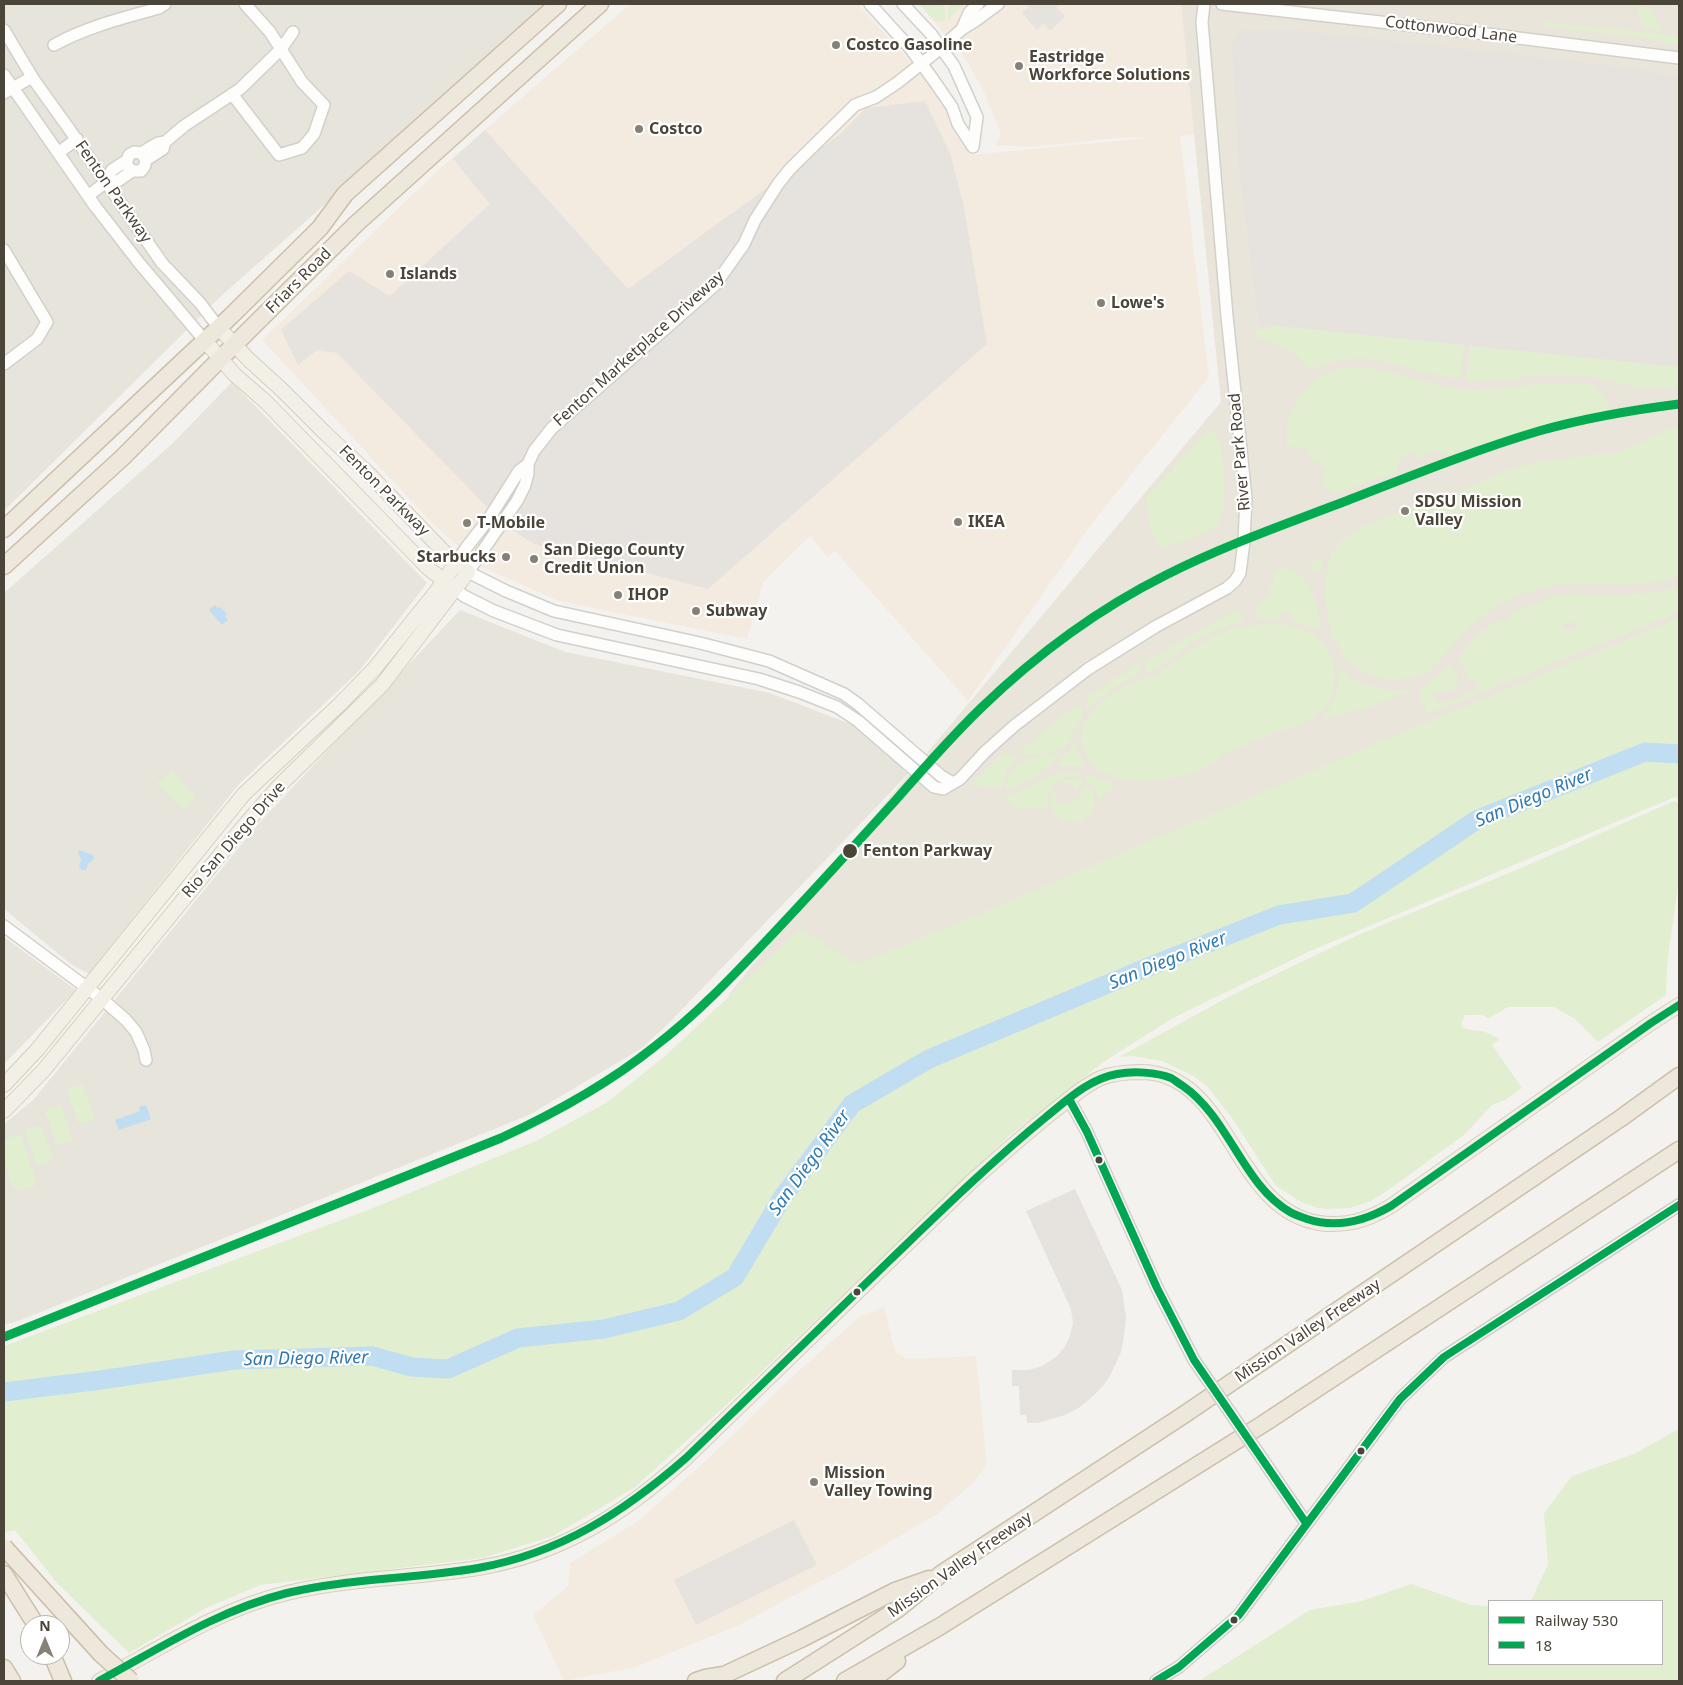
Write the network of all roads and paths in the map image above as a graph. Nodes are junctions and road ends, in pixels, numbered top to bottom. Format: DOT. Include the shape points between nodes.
graph roads {
  1 [pos="165,4"];
  2 [pos="245,4"];
  3 [pos="558,4"];
  4 [pos="600,4"];
  5 [pos="870,4"];
  6 [pos="903,4"];
  7 [pos="978,4"];
  8 [pos="998,4"];
  9 [pos="1204,4"];
  10 [pos="1222,4"];
  11 [pos="962,29"];
  12 [pos="4,30"];
  13 [pos="293,32"];
  14 [pos="54,45"];
  15 [pos="941,48"];
  16 [pos="281,49"];
  17 [pos="1679,58"];
  18 [pos="922,64"];
  19 [pos="4,75"];
  20 [pos="32,77"];
  21 [pos="8,90"];
  22 [pos="232,94"];
  23 [pos="77,139"];
  24 [pos="58,153"];
  25 [pos="143,157"];
  26 [pos="126,161"];
  27 [pos="132,171"];
  28 [pos="106,182"];
  29 [pos="88,196"];
  30 [pos="4,250"];
  31 [pos="219,328"];
  32 [pos="206,341"];
  33 [pos="234,345"];
  34 [pos="221,359"];
  35 [pos="4,364"];
  36 [pos="528,464"];
  37 [pos="4,529"];
  38 [pos="456,563"];
  39 [pos="4,566"];
  40 [pos="468,572"];
  41 [pos="450,585"];
  42 [pos="880,741"];
  43 [pos="906,746"];
  44 [pos="953,783"];
  45 [pos="244,794"];
  46 [pos="259,809"];
  47 [pos="4,926"];
  48 [pos="87,989"];
  49 [pos="102,1000"];
  50 [pos="1679,1005"];
  51 [pos="146,1060"];
  52 [pos="1679,1076"];
  53 [pos="4,1085"];
  54 [pos="1070,1099"];
  55 [pos="4,1112"];
  56 [pos="1679,1150"];
  57 [pos="1679,1205"];
  58 [pos="1306,1523"];
  59 [pos="4,1547"];
  60 [pos="4,1574"];
  61 [pos="941,1574"];
  62 [pos="30,1615"];
  63 [pos="939,1627"];
  64 [pos="56,1665"];
  65 [pos="4,1668"];
  66 [pos="721,1678"];
  67 [pos="12,1681"];
  68 [pos="63,1681"];
  69 [pos="99,1681"];
  70 [pos="131,1681"];
  71 [pos="696,1681"];
  72 [pos="785,1681"];
  73 [pos="845,1681"];
  74 [pos="871,1681"];
  75 [pos="1156,1681"];
  1 -- 14 [label="street"];
  2 -- 16 [label="street"];
  3 -- 31 [label="highway, Friars Road" via="345,194 320,228"];
  4 -- 33 [label="highway, Friars Road" via="356,224"];
  5 -- 18 [label="street"];
  6 -- 15 [label="street"];
  7 -- 11 [label="street, Fenton Marketplace Driveway" via="969,13"];
  8 -- 11 [label="street, Fenton Marketplace Driveway"];
  9 -- 44 [label="street, River Park Road" via="1202,22 1246,498 1240,573 1227,588 1154,627 1074,679 1014,726"];
  10 -- 17 [label="street, Cottonwood Lane"];
  11 -- 15 [label="street, Fenton Marketplace Driveway"];
  12 -- 20 [label="street, Fenton Parkway"];
  13 -- 16 [label="street"];
  15 -- 18 [label="street, Fenton Marketplace Driveway"];
  15 -- 18 [label="street" via="954,66 977,117 973,147 958,124 952,107"];
  16 -- 22 [label="street"];
  16 -- 22 [label="street" via="302,82 324,105 314,134 302,148 279,155"];
  18 -- 36 [label="street, Fenton Marketplace Driveway" via="876,98 855,105 790,169 715,285 552,428"];
  19 -- 21 [label="street, Fenton Parkway"];
  20 -- 21 [label="street"];
  20 -- 23 [label="street, Fenton Parkway"];
  21 -- 24 [label="street, Fenton Parkway"];
  22 -- 25 [label="street" via="165,142 158,143"];
  23 -- 24 [label="street"];
  23 -- 28 [label="street, Fenton Parkway"];
  24 -- 29 [label="street, Fenton Parkway"];
  25 -- 26 [label="street" via="131,153"];
  25 -- 27 [label="street" via="145,165 141,170"];
  26 -- 27 [label="street"];
  26 -- 28 [label="street" via="112,170"];
  27 -- 28 [label="street" via="118,181"];
  28 -- 29 [label="street"];
  28 -- 31 [label="street, Fenton Parkway" via="162,263"];
  29 -- 32 [label="street, Fenton Parkway" via="140,264"];
  30 -- 35 [label="street" via="46,322 37,339"];
  31 -- 32 [label="highway, Friars Road"];
  31 -- 33 [label="main road, Fenton Parkway"];
  32 -- 34 [label="main road, Fenton Parkway"];
  32 -- 37 [label="highway, Friars Road"];
  33 -- 34 [label="highway, Friars Road"];
  33 -- 38 [label="main road, Fenton Parkway" via="368,473"];
  34 -- 39 [label="highway, Friars Road" via="123,458"];
  34 -- 41 [label="main road, Fenton Parkway" via="429,569"];
  36 -- 38 [label="street, Fenton Marketplace Driveway" via="519,471"];
  36 -- 40 [label="street, Fenton Marketplace Driveway" via="525,484 517,501"];
  38 -- 40 [label="main road, Fenton Parkway"];
  38 -- 41 [label="main road, Rio San Diego Drive"];
  40 -- 41 [label="main road, Rio San Diego Drive"];
  40 -- 43 [label="street, Fenton Parkway" via="554,611 768,660 844,694"];
  41 -- 42 [label="street, Fenton Parkway" via="494,612 557,636 758,679 799,692 836,707"];
  41 -- 45 [label="main road, Rio San Diego Drive" via="340,704"];
  41 -- 46 [label="main road, Rio San Diego Drive" via="382,685"];
  42 -- 43 [label="street"];
  42 -- 44 [label="street, Fenton Parkway" via="934,787 943,789"];
  43 -- 44 [label="street, Fenton Parkway"];
  45 -- 46 [label="main road"];
  45 -- 48 [label="main road, Rio San Diego Drive"];
  46 -- 49 [label="main road, Rio San Diego Drive"];
  47 -- 48 [label="street"];
  48 -- 49 [label="street"];
  48 -- 53 [label="main road, Rio San Diego Drive"];
  49 -- 51 [label="street" via="136,1032"];
  49 -- 55 [label="main road, Rio San Diego Drive"];
  50 -- 54 [label="main road" via="1391,1206 1353,1223 1312,1222 1282,1208 1257,1182 1199,1098 1165,1077 1151,1072 1118,1074 1088,1084"];
  52 -- 61 [label="highway, Mission Valley Freeway" via="1202,1403"];
  54 -- 58 [label="street, bridge" via="1088,1132 1157,1288 1194,1360"];
  54 -- 69 [label="main road" via="1020,1138 950,1202 686,1458 640,1497 605,1521 560,1544 500,1564 329,1584 285,1593 213,1620"];
  56 -- 63 [label="highway" via="1263,1424"];
  57 -- 58 [label="street" via="1444,1357 1400,1399"];
  58 -- 75 [label="street" via="1238,1616 1179,1667"];
  59 -- 70 [label="highway, bridge" via="101,1654"];
  60 -- 62 [label="highway"];
  61 -- 66 [label="highway" via="895,1591"];
  61 -- 72 [label="highway, Mission Valley Freeway" via="898,1609"];
  63 -- 73 [label="highway"];
  63 -- 74 [label="highway"];
  64 -- 68 [label="highway"];
  65 -- 67 [label="highway"];
  66 -- 71 [label="highway"];
}
